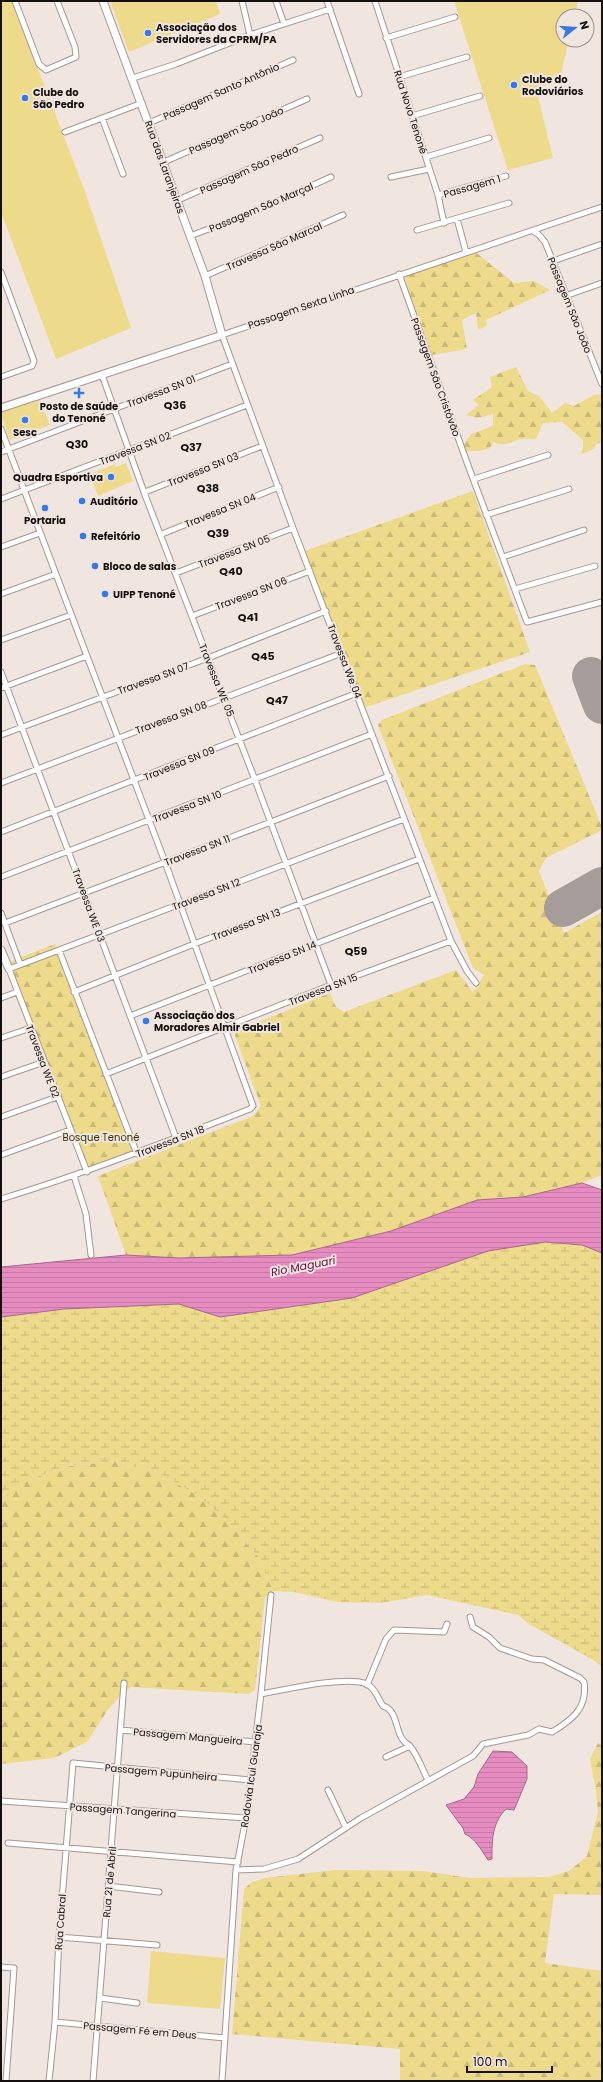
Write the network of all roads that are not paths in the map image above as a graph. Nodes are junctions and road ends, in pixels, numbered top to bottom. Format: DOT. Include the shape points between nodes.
graph roads {
  1 [pos="15,1"];
  2 [pos="57,1"];
  3 [pos="103,1"];
  4 [pos="242,1"];
  5 [pos="276,1"];
  6 [pos="327,1"];
  7 [pos="375,1"];
  8 [pos="330,9"];
  9 [pos="455,17"];
  10 [pos="284,24"];
  11 [pos="250,35"];
  12 [pos="386,38"];
  13 [pos="467,57"];
  14 [pos="293,60"];
  15 [pos="399,77"];
  16 [pos="132,78"];
  17 [pos="359,94"];
  18 [pos="480,96"];
  19 [pos="307,99"];
  20 [pos="142,103"];
  21 [pos="412,116"];
  22 [pos="102,118"];
  23 [pos="149,123"];
  24 [pos="65,132"];
  25 [pos="320,138"];
  26 [pos="489,138"];
  27 [pos="426,156"];
  28 [pos="164,162"];
  29 [pos="429,169"];
  30 [pos="123,174"];
  31 [pos="506,176"];
  32 [pos="331,177"];
  33 [pos="391,177"];
  34 [pos="438,195"];
  35 [pos="178,200"];
  36 [pos="509,203"];
  37 [pos="602,207"];
  38 [pos="343,215"];
  39 [pos="457,219"];
  40 [pos="444,223"];
  41 [pos="417,230"];
  42 [pos="533,230"];
  43 [pos="190,236"];
  44 [pos="602,244"];
  45 [pos="466,252"];
  46 [pos="553,261"];
  47 [pos="1,272"];
  48 [pos="399,274"];
  49 [pos="205,276"];
  50 [pos="602,283"];
  51 [pos="568,295"];
  52 [pos="222,335"];
  53 [pos="232,364"];
  54 [pos="102,375"];
  55 [pos="1,377"];
  56 [pos="602,384"];
  57 [pos="247,405"];
  58 [pos="1,408"];
  59 [pos="114,409"];
  60 [pos="1,429"];
  61 [pos="262,446"];
  62 [pos="8,449"];
  63 [pos="129,450"];
  64 [pos="1,452"];
  65 [pos="548,454"];
  66 [pos="474,479"];
  67 [pos="278,487"];
  68 [pos="569,489"];
  69 [pos="24,490"];
  70 [pos="145,492"];
  71 [pos="1,499"];
  72 [pos="486,515"];
  73 [pos="293,528"];
  74 [pos="584,530"];
  75 [pos="40,533"];
  76 [pos="162,534"];
  77 [pos="1,547"];
  78 [pos="503,557"];
  79 [pos="595,566"];
  80 [pos="310,571"];
  81 [pos="176,573"];
  82 [pos="56,574"];
  83 [pos="515,589"];
  84 [pos="1,594"];
  85 [pos="602,602"];
  86 [pos="326,611"];
  87 [pos="71,615"];
  88 [pos="192,616"];
  89 [pos="1,640"];
  90 [pos="342,653"];
  91 [pos="87,656"];
  92 [pos="208,658"];
  93 [pos="1,672"];
  94 [pos="4,687"];
  95 [pos="356,693"];
  96 [pos="103,697"];
  97 [pos="224,697"];
  98 [pos="22,727"];
  99 [pos="372,734"];
  100 [pos="1,735"];
  101 [pos="118,738"];
  102 [pos="240,738"];
  103 [pos="38,768"];
  104 [pos="389,776"];
  105 [pos="255,780"];
  106 [pos="134,781"];
  107 [pos="1,783"];
  108 [pos="54,810"];
  109 [pos="404,819"];
  110 [pos="149,820"];
  111 [pos="271,822"];
  112 [pos="1,832"];
  113 [pos="69,850"];
  114 [pos="420,859"];
  115 [pos="165,862"];
  116 [pos="286,863"];
  117 [pos="1,876"];
  118 [pos="85,893"];
  119 [pos="434,898"];
  120 [pos="301,903"];
  121 [pos="180,904"];
  122 [pos="1,913"];
  123 [pos="5,923"];
  124 [pos="100,934"];
  125 [pos="451,941"];
  126 [pos="194,944"];
  127 [pos="316,944"];
  128 [pos="1,950"];
  129 [pos="59,950"];
  130 [pos="2,958"];
  131 [pos="20,964"];
  132 [pos="9,969"];
  133 [pos="115,976"];
  134 [pos="476,983"];
  135 [pos="210,985"];
  136 [pos="331,985"];
  137 [pos="17,992"];
  138 [pos="74,992"];
  139 [pos="1,998"];
  140 [pos="130,1016"];
  141 [pos="31,1028"];
  142 [pos="225,1028"];
  143 [pos="1,1038"];
  144 [pos="147,1058"];
  145 [pos="44,1062"];
  146 [pos="106,1074"];
  147 [pos="1,1077"];
  148 [pos="57,1097"];
  149 [pos="1,1117"];
  150 [pos="70,1130"];
  151 [pos="176,1138"];
  152 [pos="137,1154"];
  153 [pos="1,1155"];
  154 [pos="87,1172"];
  155 [pos="74,1176"];
  156 [pos="1,1200"];
  157 [pos="91,1255"];
  158 [pos="271,1595"];
  159 [pos="470,1617"];
  160 [pos="447,1624"];
  161 [pos="124,1683"];
  162 [pos="367,1685"];
  163 [pos="261,1694"];
  164 [pos="120,1730"];
  165 [pos="256,1742"];
  166 [pos="410,1746"];
  167 [pos="386,1757"];
  168 [pos="73,1763"];
  169 [pos="117,1768"];
  170 [pos="250,1780"];
  171 [pos="428,1780"];
  172 [pos="328,1790"];
  173 [pos="1,1800"];
  174 [pos="70,1806"];
  175 [pos="114,1809"];
  176 [pos="246,1818"];
  177 [pos="346,1828"];
  178 [pos="8,1843"];
  179 [pos="66,1847"];
  180 [pos="112,1851"];
  181 [pos="238,1862"];
  182 [pos="236,1870"];
  183 [pos="108,1886"];
  184 [pos="160,1892"];
  185 [pos="59,1937"];
  186 [pos="104,1940"];
  187 [pos="157,1945"];
  188 [pos="1,1967"];
  189 [pos="100,1998"];
  190 [pos="137,2003"];
  191 [pos="55,2022"];
  192 [pos="98,2026"];
  193 [pos="225,2038"];
  194 [pos="6,2081"];
  195 [pos="49,2081"];
  196 [pos="93,2081"];
  197 [pos="222,2081"];
  1 -- 2 [label="street" via="40,64 43,69 49,70 76,58 75,47"];
  3 -- 16 [label="street, Rua das Laranjeiras"];
  4 -- 11 [label="street"];
  5 -- 10 [label="street"];
  6 -- 8 [label="street"];
  7 -- 12 [label="street, Rua Novo Tenoné"];
  8 -- 10 [label="street"];
  8 -- 17 [label="street"];
  9 -- 12 [label="street"];
  10 -- 11 [label="street"];
  11 -- 16 [label="street"];
  12 -- 15 [label="street, Rua Novo Tenoné"];
  13 -- 15 [label="street"];
  14 -- 23 [label="street, Passagem Santo Antônio"];
  15 -- 21 [label="street, Rua Novo Tenoné"];
  16 -- 20 [label="street, Rua das Laranjeiras"];
  18 -- 21 [label="street"];
  19 -- 28 [label="street, Passagem São João"];
  20 -- 22 [label="street"];
  20 -- 23 [label="street, Rua das Laranjeiras"];
  21 -- 27 [label="street, Rua Novo Tenoné"];
  22 -- 24 [label="street"];
  22 -- 30 [label="street"];
  23 -- 28 [label="street, Rua das Laranjeiras"];
  25 -- 35 [label="street, Passagem São Pedro"];
  26 -- 27 [label="street"];
  27 -- 29 [label="street, Rua Novo Tenoné"];
  28 -- 35 [label="street, Rua das Laranjeiras"];
  29 -- 33 [label="street"];
  29 -- 34 [label="street, Rua Novo Tenoné"];
  31 -- 34 [label="street, Passagem 1"];
  32 -- 43 [label="street, Passagem São Marçal" via="251,213"];
  34 -- 40 [label="street, Rua Novo Tenoné"];
  35 -- 43 [label="street, Rua das Laranjeiras"];
  36 -- 39 [label="street"];
  37 -- 42 [label="street, Passagem Sexta Linha"];
  38 -- 49 [label="street, Travessa São Marcal"];
  39 -- 40 [label="street"];
  39 -- 45 [label="street"];
  40 -- 41 [label="street"];
  42 -- 45 [label="street, Passagem Sexta Linha"];
  42 -- 46 [label="street, Passagem São João" via="544,242"];
  43 -- 49 [label="street, Rua das Laranjeiras"];
  44 -- 46 [label="street"];
  45 -- 48 [label="street, Passagem Sexta Linha"];
  46 -- 51 [label="street, Passagem São João"];
  47 -- 55 [label="street" via="34,361 32,366"];
  48 -- 52 [label="street, Passagem Sexta Linha"];
  48 -- 66 [label="street, Passagem São Cristóvão"];
  49 -- 52 [label="street, Rua das Laranjeiras"];
  50 -- 51 [label="street"];
  51 -- 56 [label="street, Passagem São João"];
  52 -- 53 [label="street, Travessa We 04"];
  52 -- 54 [label="street, Passagem Sexta Linha"];
  53 -- 57 [label="street, Travessa We 04"];
  53 -- 59 [label="street, Travessa SN 01"];
  54 -- 58 [label="street, Passagem Sexta Linha"];
  54 -- 59 [label="street, Travessa WE 05"];
  57 -- 61 [label="street, Travessa We 04"];
  57 -- 63 [label="street, Travessa SN 02"];
  59 -- 62 [label="street, Travessa SN 01"];
  59 -- 63 [label="street, Travessa WE 05"];
  60 -- 62 [label="street"];
  61 -- 67 [label="street, Travessa We 04"];
  61 -- 70 [label="street, Travessa SN 03"];
  62 -- 64 [label="street, Travessa SN 01"];
  62 -- 69 [label="street"];
  63 -- 69 [label="street, Travessa SN 02"];
  63 -- 70 [label="street, Travessa WE 05"];
  65 -- 66 [label="street"];
  66 -- 72 [label="street, Passagem São Cristóvão"];
  67 -- 73 [label="street, Travessa We 04"];
  67 -- 76 [label="street, Travessa SN 04"];
  68 -- 72 [label="street"];
  69 -- 71 [label="street, Travessa SN 02"];
  69 -- 75 [label="street"];
  70 -- 76 [label="street, Travessa WE 05"];
  72 -- 78 [label="street, Passagem São Cristóvão"];
  73 -- 80 [label="street, Travessa We 04"];
  73 -- 81 [label="street, Travessa SN 05"];
  74 -- 78 [label="street"];
  75 -- 77 [label="street"];
  75 -- 82 [label="street"];
  76 -- 81 [label="street, Travessa WE 05"];
  78 -- 83 [label="street, Passagem São Cristóvão"];
  79 -- 83 [label="street"];
  80 -- 86 [label="street, Travessa We 04"];
  80 -- 88 [label="street, Travessa SN 06"];
  81 -- 88 [label="street, Travessa WE 05"];
  82 -- 84 [label="street"];
  82 -- 87 [label="street"];
  83 -- 85 [label="street, Passagem São Cristóvão" via="527,622"];
  86 -- 90 [label="street, Travessa We 04"];
  86 -- 92 [label="street, Travessa SN 07"];
  87 -- 89 [label="street"];
  87 -- 91 [label="street"];
  88 -- 92 [label="street, Travessa WE 05"];
  90 -- 95 [label="street, Travessa We 04"];
  90 -- 97 [label="street, Travessa SN 08"];
  91 -- 94 [label="street"];
  91 -- 96 [label="street"];
  92 -- 96 [label="street, Travessa SN 07"];
  92 -- 97 [label="street, Travessa WE 05"];
  93 -- 94 [label="street, Travessa WE 03"];
  94 -- 98 [label="street, Travessa WE 03"];
  95 -- 99 [label="street, Travessa We 04"];
  95 -- 102 [label="street, Travessa SN 09"];
  96 -- 98 [label="street, Travessa SN 07"];
  96 -- 101 [label="street"];
  97 -- 101 [label="street, Travessa SN 08"];
  97 -- 102 [label="street, Travessa WE 05"];
  98 -- 100 [label="street, Travessa SN 07"];
  98 -- 103 [label="street, Travessa WE 03"];
  99 -- 104 [label="street, Travessa We 04"];
  99 -- 105 [label="street, Travessa SN 10"];
  101 -- 103 [label="street, Travessa SN 08"];
  101 -- 106 [label="street"];
  102 -- 105 [label="street, Travessa WE 05"];
  102 -- 106 [label="street, Travessa SN 09"];
  103 -- 107 [label="street, Travessa SN 08"];
  103 -- 108 [label="street, Travessa WE 03"];
  104 -- 109 [label="street, Travessa We 04"];
  104 -- 111 [label="street, Travessa SN 11"];
  105 -- 110 [label="street, Travessa SN 10"];
  105 -- 111 [label="street, Travessa WE 05"];
  106 -- 108 [label="street, Travessa SN 09"];
  106 -- 110 [label="street"];
  108 -- 112 [label="street, Travessa SN 09"];
  108 -- 113 [label="street, Travessa WE 03"];
  109 -- 114 [label="street, Travessa We 04"];
  109 -- 116 [label="street, Travessa SN 12"];
  110 -- 113 [label="street, Travessa SN 10"];
  110 -- 115 [label="street"];
  111 -- 115 [label="street, Travessa SN 11"];
  111 -- 116 [label="street, Travessa WE 05"];
  113 -- 117 [label="street, Travessa SN 10"];
  113 -- 118 [label="street, Travessa WE 03"];
  114 -- 119 [label="street, Travessa We 04"];
  114 -- 120 [label="street, Travessa SN 13"];
  115 -- 118 [label="street, Travessa SN 11"];
  115 -- 121 [label="street"];
  116 -- 120 [label="street, Travessa WE 05"];
  116 -- 121 [label="street, Travessa SN 12"];
  118 -- 123 [label="street, Travessa SN 11"];
  118 -- 124 [label="street, Travessa WE 03"];
  119 -- 125 [label="street, Travessa We 04"];
  119 -- 127 [label="street, Travessa SN 14"];
  120 -- 126 [label="street, Travessa SN 13"];
  120 -- 127 [label="street, Travessa WE 05"];
  121 -- 124 [label="street, Travessa SN 12"];
  121 -- 126 [label="street"];
  122 -- 123 [label="street"];
  123 -- 131 [label="street"];
  124 -- 129 [label="street, Travessa SN 12"];
  124 -- 133 [label="street, Travessa WE 03"];
  125 -- 134 [label="street, Travessa We 04"];
  125 -- 136 [label="street, Travessa SN 15"];
  126 -- 133 [label="street, Travessa SN 13"];
  126 -- 135 [label="street"];
  127 -- 135 [label="street, Travessa SN 14"];
  127 -- 136 [label="street, Travessa WE 05"];
  128 -- 130 [label="street, Travessa WE 02"];
  129 -- 131 [label="street, Travessa SN 12"];
  129 -- 138 [label="street"];
  130 -- 132 [label="street, Travessa WE 02"];
  131 -- 132 [label="street, Travessa SN 12"];
  132 -- 137 [label="street, Travessa WE 02"];
  133 -- 138 [label="street, Travessa SN 13"];
  133 -- 140 [label="street, Travessa WE 03"];
  135 -- 140 [label="street, Travessa SN 14"];
  135 -- 142 [label="street"];
  136 -- 142 [label="street, Travessa SN 15"];
  137 -- 139 [label="street"];
  137 -- 141 [label="street, Travessa WE 02"];
  138 -- 146 [label="street"];
  140 -- 144 [label="street, Travessa WE 03"];
  141 -- 143 [label="street"];
  141 -- 145 [label="street, Travessa WE 02"];
  142 -- 144 [label="street, Travessa SN 15"];
  142 -- 151 [label="street, Travessa SN 18" via="252,1107"];
  144 -- 146 [label="street, Travessa SN 15"];
  144 -- 151 [label="street, Travessa WE 03"];
  145 -- 147 [label="street"];
  145 -- 148 [label="street, Travessa WE 02"];
  146 -- 152 [label="street"];
  148 -- 149 [label="street"];
  148 -- 150 [label="street, Travessa WE 02"];
  150 -- 153 [label="street"];
  150 -- 154 [label="street, Travessa WE 02"];
  151 -- 152 [label="street, Travessa SN 18"];
  152 -- 154 [label="street, Travessa SN 18"];
  154 -- 155 [label="street, Travessa SN 18"];
  155 -- 156 [label="street, Travessa SN 18"];
  155 -- 157 [label="street" via="86,1214"];
  158 -- 163 [label="street, Rodovia Icui Guaraja"];
  159 -- 171 [label="street" via="473,1627 500,1648 532,1659 544,1660 580,1678 584,1682 583,1699 571,1721 552,1732 539,1729 528,1735 483,1744 473,1756"];
  160 -- 162 [label="street" via="444,1632 394,1630 386,1638"];
  161 -- 164 [label="street, Rua 21 de Abril"];
  162 -- 163 [label="street" via="350,1682 322,1683"];
  162 -- 166 [label="street" via="390,1711 403,1740"];
  163 -- 165 [label="street, Rodovia Icui Guaraja"];
  164 -- 165 [label="street, Passagem Mangueira"];
  164 -- 169 [label="street, Rua 21 de Abril"];
  165 -- 170 [label="street, Rodovia Icui Guaraja"];
  166 -- 167 [label="street"];
  166 -- 171 [label="street"];
  168 -- 169 [label="street, Passagem Pupunheira"];
  168 -- 174 [label="street, Rua Cabral"];
  169 -- 170 [label="street, Passagem Pupunheira"];
  169 -- 175 [label="street, Rua 21 de Abril"];
  170 -- 176 [label="street, Rodovia Icui Guaraja"];
  171 -- 177 [label="street"];
  172 -- 177 [label="street"];
  173 -- 174 [label="street, Passagem Tangerina"];
  174 -- 175 [label="street, Passagem Tangerina"];
  174 -- 179 [label="street, Rua Cabral"];
  175 -- 176 [label="street, Passagem Tangerina"];
  175 -- 180 [label="street, Rua 21 de Abril"];
  176 -- 181 [label="street, Rodovia Icui Guaraja"];
  177 -- 182 [label="street" via="315,1849 284,1865 264,1870"];
  178 -- 179 [label="street"];
  179 -- 180 [label="street"];
  179 -- 185 [label="street, Rua Cabral"];
  180 -- 181 [label="street"];
  180 -- 183 [label="street, Rua 21 de Abril"];
  181 -- 182 [label="street, Rodovia Icui Guaraja"];
  182 -- 193 [label="street, Rodovia Icui Guaraja"];
  183 -- 184 [label="street"];
  183 -- 186 [label="street, Rua 21 de Abril"];
  185 -- 186 [label="street"];
  185 -- 191 [label="street, Rua Cabral"];
  186 -- 187 [label="street"];
  186 -- 189 [label="street, Rua 21 de Abril"];
  188 -- 194 [label="street" via="14,1968"];
  189 -- 190 [label="street"];
  189 -- 192 [label="street, Rua 21 de Abril"];
  191 -- 192 [label="street, Passagem Fé em Deus"];
  191 -- 195 [label="street, Rua Cabral"];
  192 -- 193 [label="street, Passagem Fé em Deus"];
  192 -- 196 [label="street, Rua 21 de Abril"];
  193 -- 197 [label="street, Rodovia Icui Guaraja"];
}
